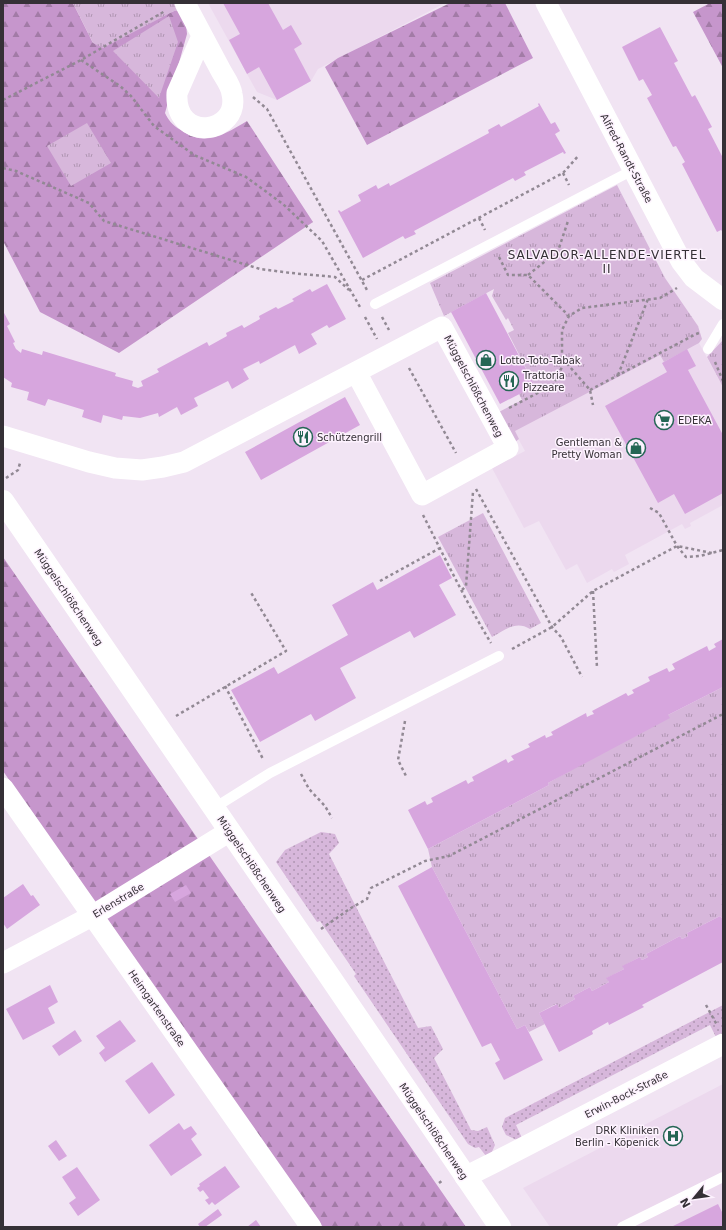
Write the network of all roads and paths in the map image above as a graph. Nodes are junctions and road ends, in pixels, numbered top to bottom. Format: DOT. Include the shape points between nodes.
graph roads {
  1 [pos="546,3"];
  2 [pos="178,5"];
  3 [pos="202,36"];
  4 [pos="81,60"];
  5 [pos="251,96"];
  6 [pos="3,100"];
  7 [pos="579,155"];
  8 [pos="3,168"];
  9 [pos="633,170"];
  10 [pos="563,173"];
  11 [pos="576,200"];
  12 [pos="479,218"];
  13 [pos="492,243"];
  14 [pos="528,275"];
  15 [pos="694,278"];
  16 [pos="362,280"];
  17 [pos="350,291"];
  18 [pos="648,299"];
  19 [pos="723,300"];
  20 [pos="375,304"];
  21 [pos="361,309"];
  22 [pos="364,316"];
  23 [pos="570,316"];
  24 [pos="721,327"];
  25 [pos="708,349"];
  26 [pos="393,353"];
  27 [pos="563,359"];
  28 [pos="356,372"];
  29 [pos="618,376"];
  30 [pos="723,381"];
  31 [pos="590,390"];
  32 [pos="594,405"];
  33 [pos="491,418"];
  34 [pos="3,436"];
  35 [pos="466,471"];
  36 [pos="422,495"];
  37 [pos="3,501"];
  38 [pos="650,508"];
  39 [pos="677,546"];
  40 [pos="440,548"];
  41 [pos="723,550"];
  42 [pos="712,553"];
  43 [pos="380,580"];
  44 [pos="462,590"];
  45 [pos="250,591"];
  46 [pos="593,591"];
  47 [pos="552,627"];
  48 [pos="499,656"];
  49 [pos="597,668"];
  50 [pos="582,677"];
  51 [pos="225,686"];
  52 [pos="403,705"];
  53 [pos="723,714"];
  54 [pos="172,718"];
  55 [pos="294,761"];
  56 [pos="270,773"];
  57 [pos="406,776"];
  58 [pos="3,788"];
  59 [pos="214,808"];
  60 [pos="332,818"];
  61 [pos="230,831"];
  62 [pos="92,916"];
  63 [pos="317,932"];
  64 [pos="3,963"];
  65 [pos="706,1004"];
  66 [pos="721,1037"];
  67 [pos="465,1176"];
  68 [pos="723,1177"];
  69 [pos="312,1227"];
  70 [pos="500,1227"];
  71 [pos="622,1227"];
  1 -- 9 [label="street, Alfred-Randt-Straße"];
  2 -- 3 [label="street"];
  2 -- 4 [label="path"];
  4 -- 6 [label="path"];
  4 -- 17 [label="path" via="120,86 154,126 194,155 246,177 283,204 322,241"];
  5 -- 16 [label="path" via="267,109"];
  7 -- 10 [label="path"];
  8 -- 17 [label="path" via="16,171 89,203 104,221 260,269 335,277"];
  9 -- 11 [label="lane"];
  9 -- 15 [label="street, Alfred-Randt-Straße" via="680,261"];
  10 -- 11 [label="path"];
  10 -- 12 [label="path"];
  11 -- 13 [label="lane"];
  11 -- 14 [label="path" via="558,252"];
  12 -- 13 [label="path"];
  12 -- 16 [label="path"];
  13 -- 14 [label="path" via="508,275"];
  13 -- 20 [label="lane"];
  14 -- 23 [label="path"];
  15 -- 18 [label="path" via="660,298"];
  15 -- 19 [label="street, Alfred-Randt-Straße"];
  16 -- 20 [label="path"];
  17 -- 21 [label="path"];
  18 -- 23 [label="path" via="582,308"];
  18 -- 29 [label="path"];
  20 -- 26 [label="path"];
  22 -- 26 [label="path"];
  23 -- 27 [label="path" via="562,330"];
  24 -- 25 [label="lane"];
  24 -- 29 [label="path" via="696,334"];
  25 -- 30 [label="path"];
  26 -- 28 [label="street, Müggelschlößchenweg"];
  26 -- 33 [label="street, Müggelschlößchenweg" via="442,327"];
  26 -- 35 [label="path"];
  27 -- 31 [label="path"];
  27 -- 33 [label="path" via="553,385"];
  28 -- 34 [label="street, Müggelschlößchenweg" via="184,462 162,467 142,470 115,468"];
  28 -- 36 [label="street"];
  29 -- 31 [label="path"];
  31 -- 32 [label="path"];
  33 -- 35 [label="street, Müggelschlößchenweg" via="508,448"];
  35 -- 36 [label="street, Müggelschlößchenweg"];
  36 -- 40 [label="path" via="418,505"];
  37 -- 59 [label="street, Müggelschlößchenweg"];
  38 -- 39 [label="path" via="659,513"];
  39 -- 42 [label="path"];
  39 -- 42 [label="path" via="686,558"];
  39 -- 46 [label="path"];
  40 -- 43 [label="path"];
  40 -- 44 [label="path"];
  41 -- 42 [label="path"];
  44 -- 47 [label="path" via="466,586 473,483"];
  44 -- 48 [label="path"];
  45 -- 51 [label="path" via="286,651"];
  46 -- 47 [label="path"];
  46 -- 49 [label="path"];
  47 -- 48 [label="path"];
  47 -- 50 [label="path" via="561,637"];
  48 -- 52 [label="lane"];
  51 -- 54 [label="path"];
  51 -- 56 [label="path"];
  52 -- 55 [label="lane"];
  52 -- 57 [label="path" via="407,712 398,760"];
  53 -- 63 [label="path" via="449,856 425,861 371,888 367,899"];
  55 -- 56 [label="lane"];
  55 -- 60 [label="path" via="309,789"];
  56 -- 59 [label="lane"];
  58 -- 62 [label="street, Heimgartenstraße"];
  59 -- 61 [label="street, Müggelschlößchenweg"];
  61 -- 62 [label="street, Erlenstraße"];
  61 -- 67 [label="street, Müggelschlößchenweg"];
  62 -- 64 [label="street, Erlenstraße"];
  62 -- 69 [label="street, Heimgartenstraße"];
  65 -- 66 [label="path"];
  66 -- 67 [label="street, Erwin-Bock-Straße" via="495,1162"];
  67 -- 70 [label="street, Müggelschlößchenweg"];
  68 -- 71 [label="lane"];
}
